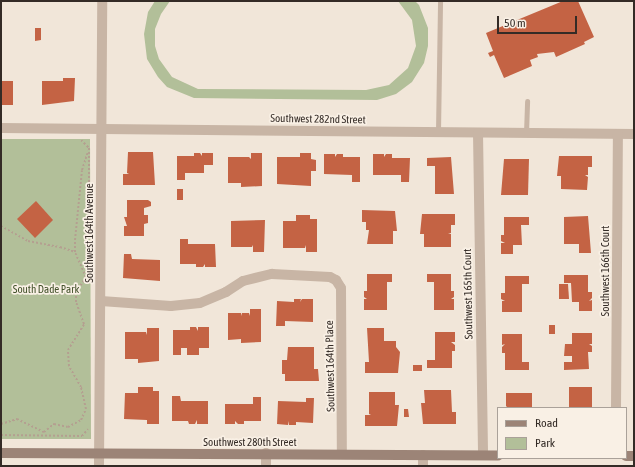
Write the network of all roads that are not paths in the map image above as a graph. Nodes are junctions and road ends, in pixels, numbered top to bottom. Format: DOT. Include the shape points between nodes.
graph roads {
  1 [pos="102,1"];
  2 [pos="440,1"];
  3 [pos="527,101"];
  4 [pos="1,128"];
  5 [pos="102,129"];
  6 [pos="438,132"];
  7 [pos="478,133"];
  8 [pos="526,133"];
  9 [pos="618,134"];
  10 [pos="634,134"];
  11 [pos="101,301"];
  12 [pos="616,407"];
  13 [pos="1,453"];
  14 [pos="266,453"];
  15 [pos="99,454"];
  16 [pos="342,454"];
  17 [pos="423,455"];
  18 [pos="482,455"];
  19 [pos="497,456"];
  20 [pos="99,466"];
  21 [pos="266,466"];
  22 [pos="423,466"];
  1 -- 5 [label="street, Southwest 164th Avenue"];
  2 -- 6 [label="lane"];
  3 -- 8 [label="lane"];
  4 -- 5 [label="street, Southwest 282nd Street"];
  5 -- 6 [label="street, Southwest 282nd Street"];
  5 -- 11 [label="street, Southwest 164th Avenue"];
  6 -- 7 [label="street, Southwest 282nd Street"];
  7 -- 8 [label="street, Southwest 282nd Street"];
  7 -- 18 [label="street, Southwest 165th Court"];
  8 -- 9 [label="street, Southwest 282nd Street"];
  9 -- 10 [label="street, Southwest 282nd Street"];
  9 -- 12 [label="street, Southwest 166th Court"];
  11 -- 15 [label="street, Southwest 164th Avenue"];
  11 -- 16 [label="street, Southwest 164th Place" via="171,306 200,303 226,292 243,281 272,274 325,276 336,280 341,288"];
  13 -- 15 [label="street, Southwest 280th Street"];
  14 -- 15 [label="street, Southwest 280th Street"];
  14 -- 16 [label="street, Southwest 280th Street"];
  14 -- 21 [label="street"];
  15 -- 20 [label="street, Southwest 164th Avenue"];
  16 -- 17 [label="street, Southwest 280th Street"];
  17 -- 18 [label="street, Southwest 280th Street"];
  17 -- 22 [label="street"];
  18 -- 19 [label="street, Southwest 280th Street"];
}
